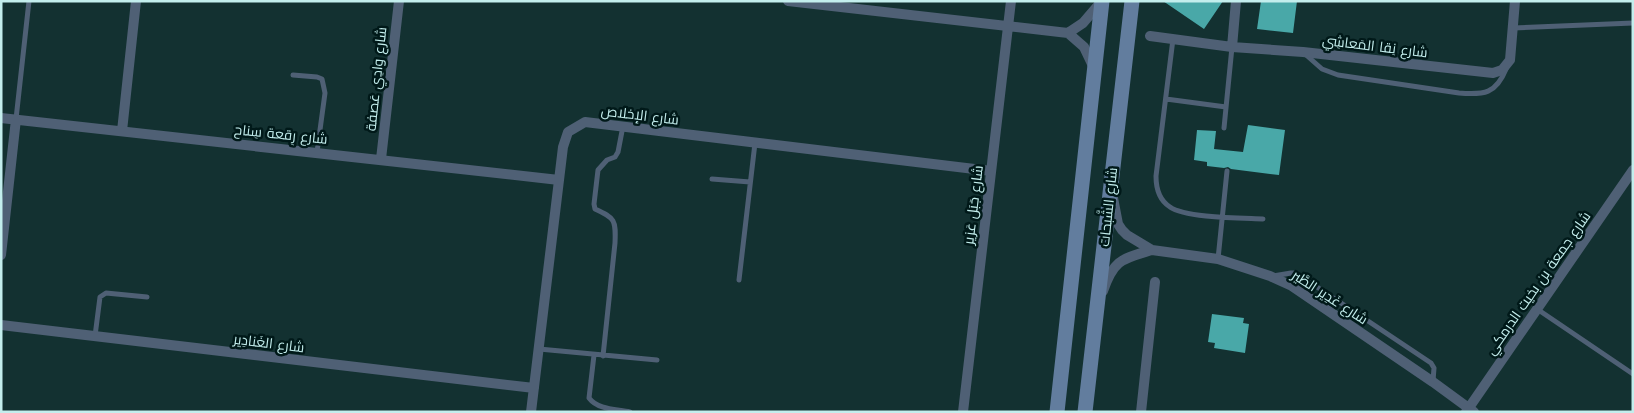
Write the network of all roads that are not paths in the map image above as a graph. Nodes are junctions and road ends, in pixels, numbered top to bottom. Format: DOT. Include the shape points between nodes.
graph roads {
  1 [pos="30,1"];
  2 [pos="136,1"];
  3 [pos="399,1"];
  4 [pos="788,1"];
  5 [pos="1011,1"];
  6 [pos="1102,1"];
  7 [pos="1132,1"];
  8 [pos="1236,1"];
  9 [pos="1515,1"];
  10 [pos="1633,23"];
  11 [pos="1008,26"];
  12 [pos="1512,28"];
  13 [pos="1068,34"];
  14 [pos="1150,36"];
  15 [pos="1173,39"];
  16 [pos="1232,47"];
  17 [pos="1303,52"];
  18 [pos="1508,64"];
  19 [pos="1095,71"];
  20 [pos="293,75"];
  21 [pos="1166,99"];
  22 [pos="1226,107"];
  23 [pos="1,118"];
  24 [pos="16,119"];
  25 [pos="623,126"];
  26 [pos="1224,128"];
  27 [pos="122,131"];
  28 [pos="755,142"];
  29 [pos="318,152"];
  30 [pos="381,159"];
  31 [pos="1633,170"];
  32 [pos="991,171"];
  33 [pos="1227,171"];
  34 [pos="712,179"];
  35 [pos="559,180"];
  36 [pos="750,182"];
  37 [pos="1110,188"];
  38 [pos="1223,217"];
  39 [pos="1263,219"];
  40 [pos="1152,250"];
  41 [pos="1,255"];
  42 [pos="1218,259"];
  43 [pos="1270,276"];
  44 [pos="738,280"];
  45 [pos="1155,282"];
  46 [pos="147,297"];
  47 [pos="1097,309"];
  48 [pos="1537,309"];
  49 [pos="1,325"];
  50 [pos="95,336"];
  51 [pos="538,349"];
  52 [pos="594,355"];
  53 [pos="603,356"];
  54 [pos="657,360"];
  55 [pos="1633,374"];
  56 [pos="1433,382"];
  57 [pos="534,388"];
  58 [pos="1469,410"];
  59 [pos="531,412"];
  60 [pos="630,412"];
  61 [pos="963,412"];
  62 [pos="1057,412"];
  63 [pos="1084,412"];
  64 [pos="1141,412"];
  1 -- 24 [label="lane"];
  2 -- 27 [label="street"];
  3 -- 30 [label="street, شارع وادِي عَصفة"];
  4 -- 11 [label="street"];
  5 -- 11 [label="street, شارع جَبَل عَزير"];
  6 -- 13 [label="street" via="1083,23"];
  6 -- 19 [label="street, شارع الشَّبحات"];
  7 -- 37 [label="street, شارع الشَّبحات"];
  8 -- 16 [label="street"];
  9 -- 12 [label="street"];
  10 -- 12 [label="lane"];
  11 -- 13 [label="street"];
  11 -- 32 [label="street, شارع جَبَل عَزير"];
  12 -- 18 [label="street"];
  13 -- 19 [label="street" via="1084,47"];
  14 -- 15 [label="street, شارع نِقا المَعاشِي"];
  15 -- 16 [label="street, شارع نِقا المَعاشِي"];
  15 -- 21 [label="lane"];
  16 -- 17 [label="street, شارع نِقا المَعاشِي"];
  16 -- 22 [label="lane"];
  17 -- 18 [label="street, شارع نِقا المَعاشِي" via="1489,73 1502,70"];
  17 -- 18 [label="lane" via="1322,69 1338,76 1474,94 1495,88"];
  19 -- 62 [label="street, شارع الشَّبحات"];
  20 -- 29 [label="lane" via="322,79 325,94"];
  21 -- 22 [label="lane"];
  21 -- 38 [label="lane" via="1156,176 1159,194 1178,211"];
  22 -- 26 [label="lane"];
  23 -- 24 [label="street, شارع رِقعة سِناح"];
  24 -- 27 [label="street, شارع رِقعة سِناح"];
  24 -- 41 [label="street"];
  25 -- 28 [label="street, شارع الإخلاص"];
  25 -- 35 [label="street, شارع الإخلاص" via="585,122 568,132"];
  25 -- 53 [label="lane" via="618,152 598,170 594,204 595,209 610,216 616,227"];
  27 -- 29 [label="street, شارع رِقعة سِناح"];
  28 -- 32 [label="street, شارع الإخلاص"];
  28 -- 36 [label="lane"];
  29 -- 30 [label="street, شارع رِقعة سِناح"];
  30 -- 35 [label="street, شارع رِقعة سِناح"];
  31 -- 48 [label="street, شارع جمعة بن بخيت الدرمكي"];
  32 -- 61 [label="street, شارع جَبَل عَزير"];
  33 -- 38 [label="lane"];
  34 -- 36 [label="lane"];
  35 -- 51 [label="street, شارع الإخلاص"];
  36 -- 44 [label="lane"];
  37 -- 40 [label="street, شارع غَدِير الطَّير" via="1122,230"];
  37 -- 47 [label="street, شارع الشَّبحات"];
  38 -- 39 [label="lane"];
  38 -- 42 [label="lane"];
  40 -- 42 [label="street, شارع غَدِير الطَّير"];
  40 -- 47 [label="street, شارع غَدِير الطَّير" via="1127,257 1114,267"];
  42 -- 43 [label="street, شارع غَدِير الطَّير"];
  43 -- 56 [label="street, شارع غَدِير الطَّير" via="1292,286"];
  43 -- 56 [label="lane" via="1296,273 1432,363"];
  45 -- 64 [label="street"];
  46 -- 50 [label="lane" via="106,292 100,297"];
  47 -- 63 [label="street, شارع الشَّبحات"];
  48 -- 55 [label="lane"];
  48 -- 58 [label="street, شارع جمعة بن بخيت الدرمكي"];
  49 -- 50 [label="street, شارع الغَنادِير"];
  50 -- 57 [label="street, شارع الغَنادِير"];
  51 -- 52 [label="lane"];
  51 -- 57 [label="street, شارع الإخلاص"];
  52 -- 53 [label="lane"];
  52 -- 60 [label="lane" via="589,398 606,408"];
  53 -- 54 [label="lane"];
  56 -- 58 [label="street, شارع غَدِير الطَّير"];
  57 -- 59 [label="street, شارع الإخلاص"];
}
